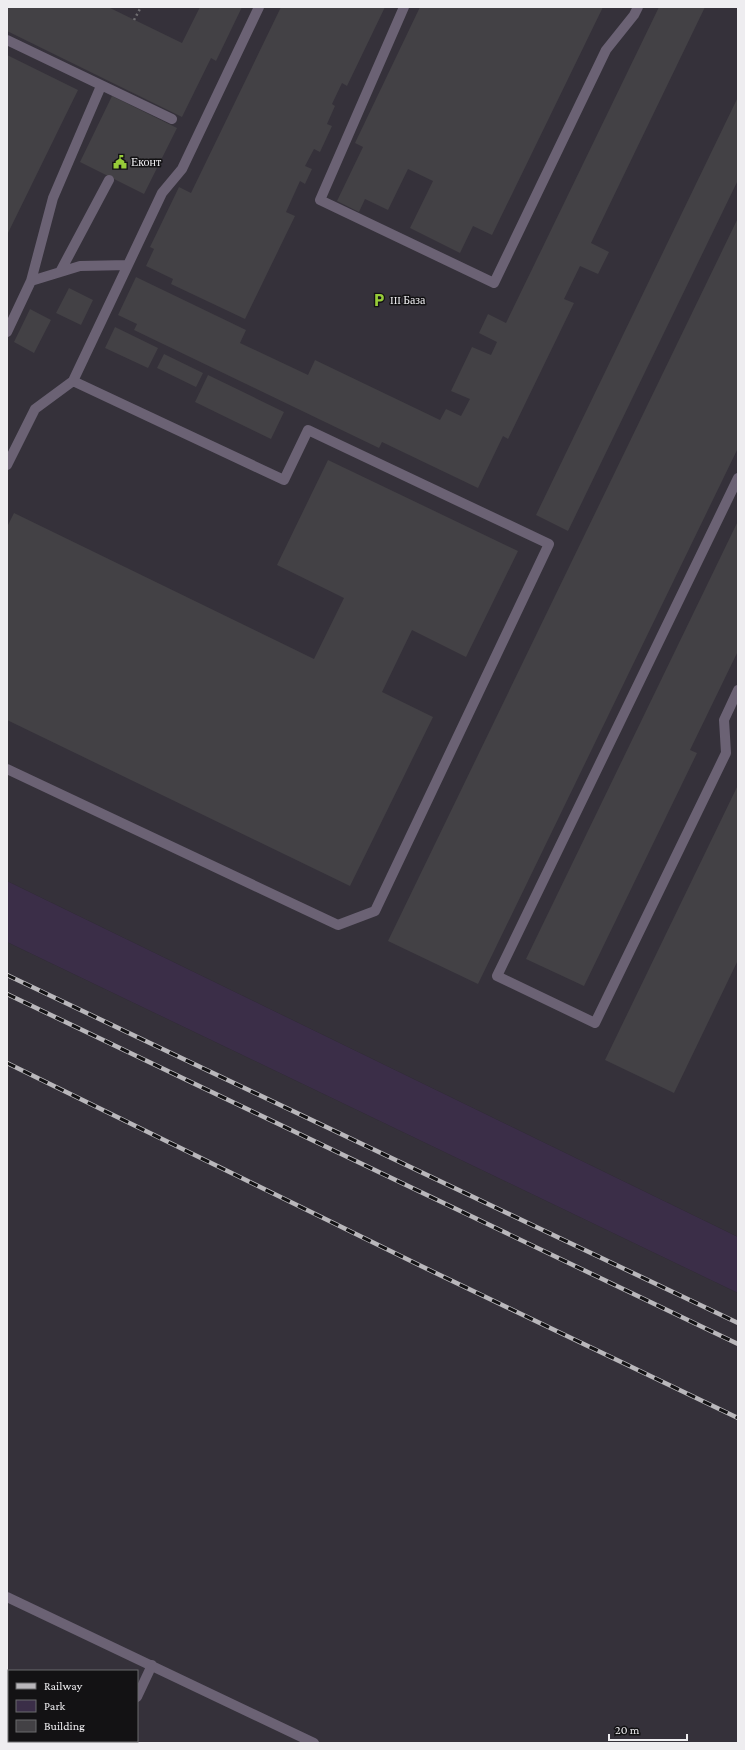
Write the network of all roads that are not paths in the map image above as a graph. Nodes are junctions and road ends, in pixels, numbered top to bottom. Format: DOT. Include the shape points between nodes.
graph roads {
  1 [pos="259,7"];
  2 [pos="404,7"];
  3 [pos="638,7"];
  4 [pos="7,40"];
  5 [pos="101,86"];
  6 [pos="172,119"];
  7 [pos="109,180"];
  8 [pos="128,265"];
  9 [pos="60,272"];
  10 [pos="31,281"];
  11 [pos="7,332"];
  12 [pos="73,381"];
  13 [pos="7,465"];
  14 [pos="738,478"];
  15 [pos="738,690"];
  16 [pos="7,769"];
  17 [pos="7,1597"];
  18 [pos="152,1665"];
  19 [pos="138,1695"];
  20 [pos="314,1743"];
  1 -- 8 [label="lane" via="182,169 162,193"];
  2 -- 3 [label="lane" via="320,200 494,283 606,50"];
  4 -- 5 [label="lane"];
  5 -- 6 [label="lane"];
  5 -- 10 [label="lane" via="53,198"];
  7 -- 9 [label="lane"];
  8 -- 9 [label="lane" via="80,266"];
  8 -- 12 [label="lane"];
  9 -- 10 [label="lane"];
  10 -- 11 [label="lane"];
  12 -- 13 [label="lane" via="35,409"];
  12 -- 16 [label="lane" via="284,480 308,430 549,544 375,911 338,925"];
  14 -- 15 [label="lane" via="497,976 595,1023 726,753 724,720"];
  17 -- 18 [label="lane"];
  18 -- 19 [label="lane"];
  18 -- 20 [label="lane"];
}
